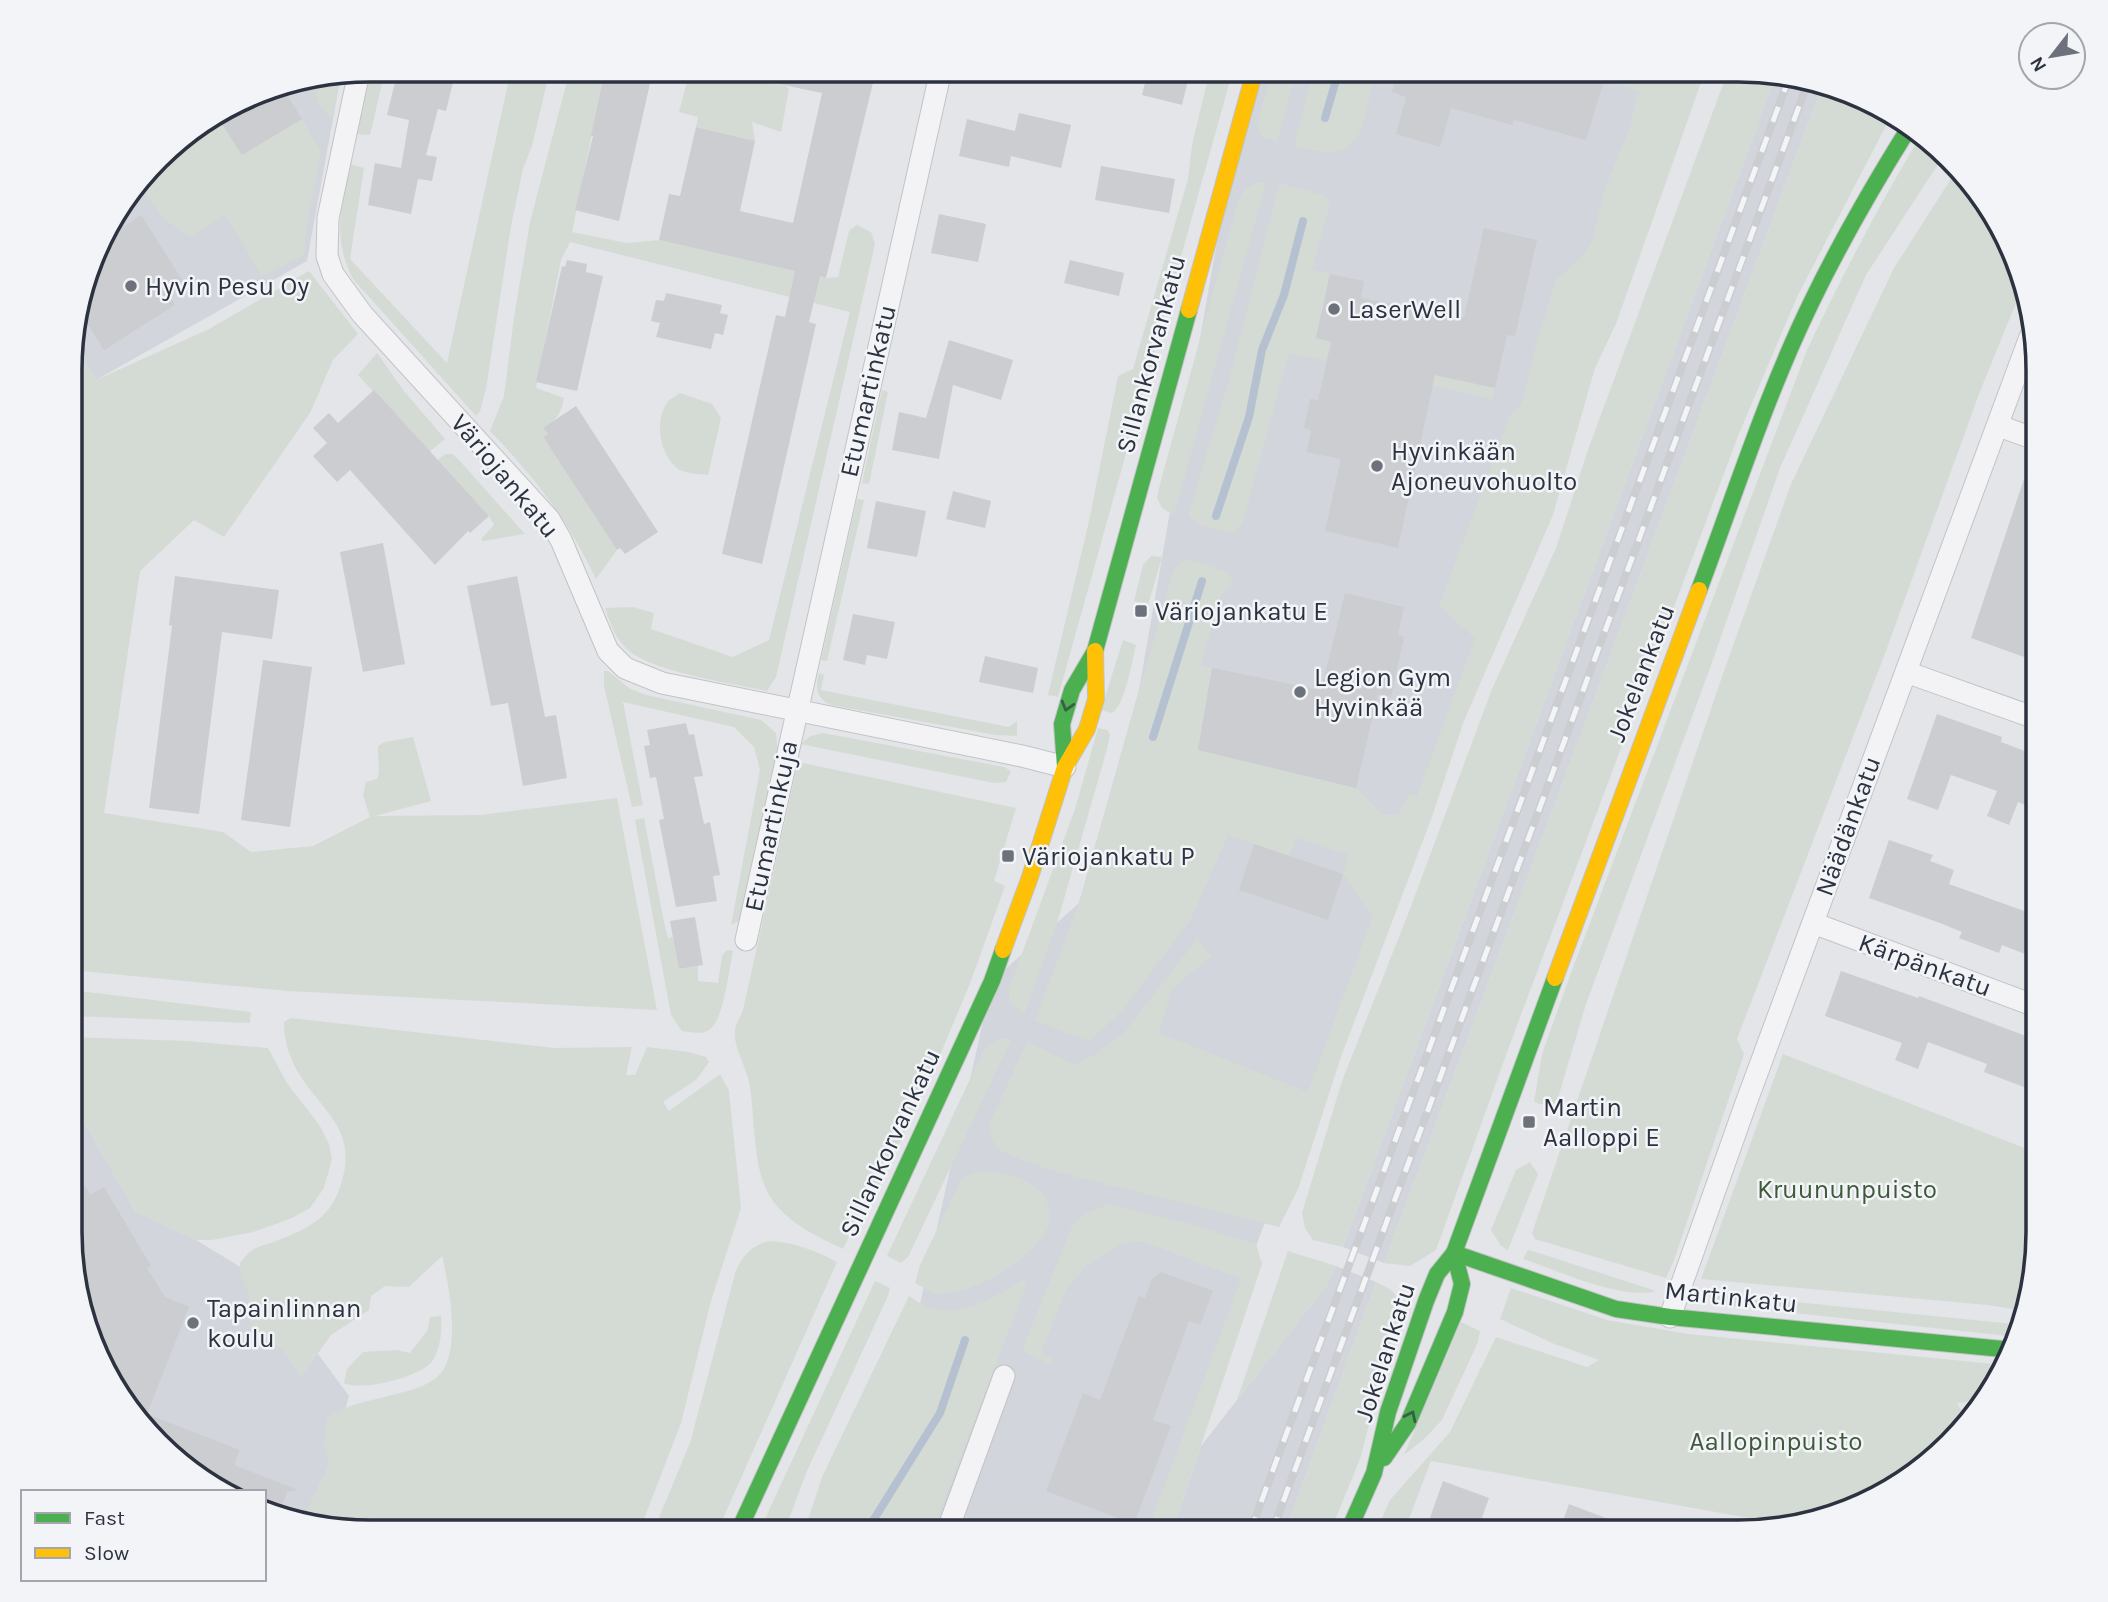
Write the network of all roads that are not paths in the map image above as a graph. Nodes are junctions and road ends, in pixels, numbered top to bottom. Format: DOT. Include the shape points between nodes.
graph roads {
  1 [pos="938,82"];
  2 [pos="1252,82"];
  3 [pos="357,83"];
  4 [pos="1904,136"];
  5 [pos="2025,353"];
  6 [pos="1999,426"];
  7 [pos="2026,436"];
  8 [pos="1095,651"];
  9 [pos="1906,672"];
  10 [pos="795,711"];
  11 [pos="2026,715"];
  12 [pos="1065,767"];
  13 [pos="1813,923"];
  14 [pos="746,940"];
  15 [pos="2026,1003"];
  16 [pos="1454,1253"];
  17 [pos="1671,1317"];
  18 [pos="2001,1349"];
  19 [pos="1003,1376"];
  20 [pos="1374,1473"];
  21 [pos="744,1520"];
  22 [pos="951,1520"];
  23 [pos="1353,1520"];
  1 -- 10 [label="street, Etumartinkatu"];
  2 -- 8 [label="street, Sillankorvankatu"];
  3 -- 10 [label="street, Väriojankatu" via="326,237 327,256 342,289 548,519 608,651 625,668 662,683"];
  4 -- 16 [label="street, Jokelankatu" via="1847,232 1778,380"];
  5 -- 6 [label="street, Näädänkatu"];
  6 -- 7 [label="street"];
  6 -- 9 [label="street, Näädänkatu"];
  8 -- 12 [label="street, Sillankorvankatu" via="1096,699 1087,729"];
  8 -- 12 [label="street, Sillankorvankatu, one-way" via="1072,690 1062,724"];
  9 -- 11 [label="street"];
  9 -- 13 [label="street, Näädänkatu"];
  10 -- 12 [label="street, Väriojankatu"];
  10 -- 14 [label="street, Etumartinkuja"];
  12 -- 21 [label="street, Sillankorvankatu" via="992,981"];
  13 -- 15 [label="street, Kärpänkatu"];
  13 -- 17 [label="street, Näädänkatu"];
  16 -- 17 [label="street, Martinkatu" via="1616,1309"];
  16 -- 20 [label="street, Jokelankatu" via="1437,1274 1426,1301 1388,1412"];
  20 -- 16 [label="street, Jokelankatu, one-way" via="1408,1423 1455,1312 1462,1284"];
  17 -- 18 [label="street, Martinkatu"];
  19 -- 22 [label="street"];
  20 -- 23 [label="street, Jokelankatu"];
}
